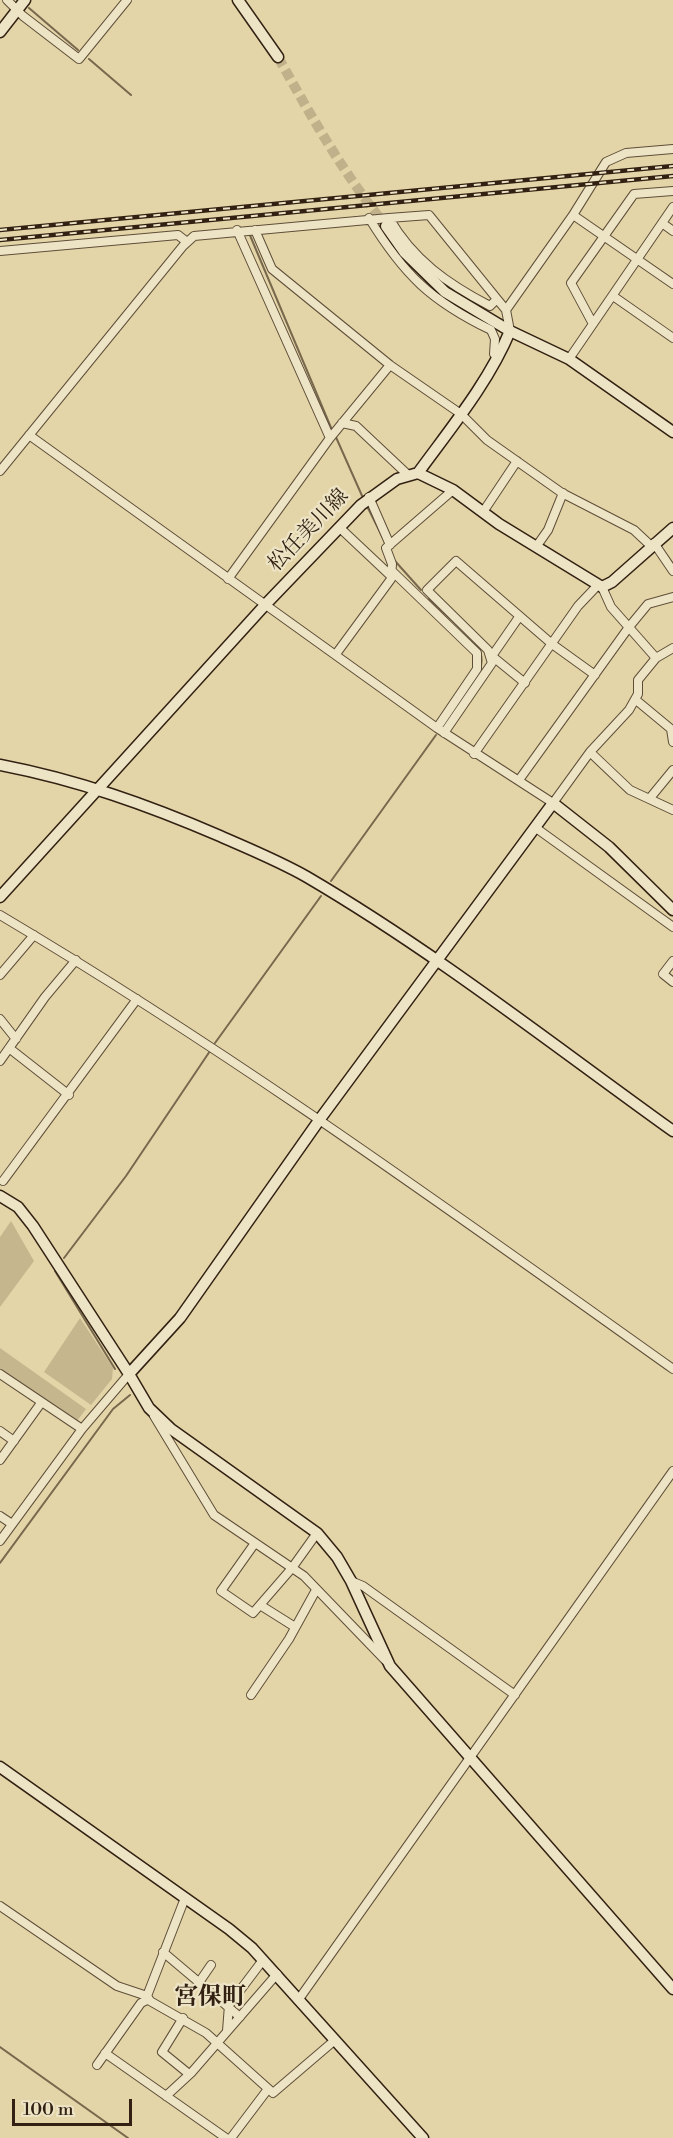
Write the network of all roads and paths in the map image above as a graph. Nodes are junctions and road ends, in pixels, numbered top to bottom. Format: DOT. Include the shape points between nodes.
graph roads {
  1 [pos="7,0"];
  2 [pos="127,0"];
  3 [pos="238,0"];
  4 [pos="22,4"];
  5 [pos="0,32"];
  6 [pos="278,57"];
  7 [pos="673,149"];
  8 [pos="673,191"];
  9 [pos="673,207"];
  10 [pos="573,215"];
  11 [pos="369,218"];
  12 [pos="387,222"];
  13 [pos="662,223"];
  14 [pos="237,230"];
  15 [pos="255,230"];
  16 [pos="673,231"];
  17 [pos="604,236"];
  18 [pos="187,242"];
  19 [pos="0,251"];
  20 [pos="636,260"];
  21 [pos="673,285"];
  22 [pos="613,296"];
  23 [pos="497,299"];
  24 [pos="506,310"];
  25 [pos="593,324"];
  26 [pos="510,332"];
  27 [pos="673,338"];
  28 [pos="497,357"];
  29 [pos="569,359"];
  30 [pos="390,365"];
  31 [pos="461,414"];
  32 [pos="342,423"];
  33 [pos="673,432"];
  34 [pos="29,435"];
  35 [pos="330,438"];
  36 [pos="517,461"];
  37 [pos="0,471"];
  38 [pos="412,473"];
  39 [pos="453,490"];
  40 [pos="563,493"];
  41 [pos="366,500"];
  42 [pos="483,512"];
  43 [pos="340,528"];
  44 [pos="673,528"];
  45 [pos="652,544"];
  46 [pos="390,545"];
  47 [pos="536,547"];
  48 [pos="673,571"];
  49 [pos="392,574"];
  50 [pos="228,579"];
  51 [pos="599,587"];
  52 [pos="427,590"];
  53 [pos="420,597"];
  54 [pos="673,597"];
  55 [pos="265,605"];
  56 [pos="519,617"];
  57 [pos="629,627"];
  58 [pos="552,644"];
  59 [pos="673,648"];
  60 [pos="336,654"];
  61 [pos="492,656"];
  62 [pos="656,658"];
  63 [pos="595,675"];
  64 [pos="525,683"];
  65 [pos="636,700"];
  66 [pos="440,731"];
  67 [pos="672,731"];
  68 [pos="673,742"];
  69 [pos="590,752"];
  70 [pos="474,754"];
  71 [pos="0,765"];
  72 [pos="673,770"];
  73 [pos="519,780"];
  74 [pos="98,789"];
  75 [pos="650,798"];
  76 [pos="553,803"];
  77 [pos="673,810"];
  78 [pos="536,828"];
  79 [pos="0,897"];
  80 [pos="673,910"];
  81 [pos="0,915"];
  82 [pos="673,927"];
  83 [pos="34,935"];
  84 [pos="76,960"];
  85 [pos="436,961"];
  86 [pos="673,961"];
  87 [pos="0,975"];
  88 [pos="673,982"];
  89 [pos="137,999"];
  90 [pos="0,1019"];
  91 [pos="16,1039"];
  92 [pos="9,1048"];
  93 [pos="0,1060"];
  94 [pos="69,1095"];
  95 [pos="320,1119"];
  96 [pos="673,1131"];
  97 [pos="2,1179"];
  98 [pos="3,1198"];
  99 [pos="673,1369"];
  100 [pos="0,1374"];
  101 [pos="129,1374"];
  102 [pos="41,1403"];
  103 [pos="149,1408"];
  104 [pos="82,1429"];
  105 [pos="0,1431"];
  106 [pos="14,1441"];
  107 [pos="0,1460"];
  108 [pos="673,1471"];
  109 [pos="0,1516"];
  110 [pos="12,1524"];
  111 [pos="317,1533"];
  112 [pos="0,1541"];
  113 [pos="255,1543"];
  114 [pos="292,1568"];
  115 [pos="351,1581"];
  116 [pos="316,1590"];
  117 [pos="260,1605"];
  118 [pos="295,1627"];
  119 [pos="390,1666"];
  120 [pos="251,1695"];
  121 [pos="515,1695"];
  122 [pos="468,1758"];
  123 [pos="0,1767"];
  124 [pos="185,1898"];
  125 [pos="0,1906"];
  126 [pos="163,1952"];
  127 [pos="263,1960"];
  128 [pos="211,1965"];
  129 [pos="277,1974"];
  130 [pos="200,1981"];
  131 [pos="673,1989"];
  132 [pos="148,1997"];
  133 [pos="299,1999"];
  134 [pos="229,2005"];
  135 [pos="240,2016"];
  136 [pos="183,2018"];
  137 [pos="227,2031"];
  138 [pos="335,2040"];
  139 [pos="217,2043"];
  140 [pos="105,2053"];
  141 [pos="97,2065"];
  142 [pos="189,2074"];
  143 [pos="267,2089"];
  144 [pos="166,2096"];
  145 [pos="226,2138"];
  146 [pos="231,2138"];
  147 [pos="423,2138"];
  1 -- 4 [label="street"];
  2 -- 4 [label="street" via="80,59 22,16"];
  3 -- 6 [label="street"];
  4 -- 5 [label="street"];
  7 -- 10 [label="street" via="626,153 606,162"];
  8 -- 17 [label="street" via="634,194"];
  9 -- 13 [label="street"];
  10 -- 17 [label="street"];
  10 -- 24 [label="street"];
  11 -- 12 [label="street"];
  11 -- 15 [label="street"];
  11 -- 28 [label="street" via="417,282 452,311 491,330"];
  12 -- 23 [label="street" via="429,269 449,284 489,306"];
  12 -- 23 [label="street" via="429,215"];
  12 -- 26 [label="street" via="405,253 445,292"];
  13 -- 16 [label="street"];
  13 -- 20 [label="street"];
  14 -- 15 [label="street"];
  14 -- 18 [label="street" via="194,236"];
  14 -- 35 [label="street"];
  15 -- 30 [label="street" via="272,269"];
  17 -- 20 [label="street"];
  17 -- 25 [label="street" via="571,283"];
  18 -- 19 [label="street" via="178,235"];
  18 -- 34 [label="street"];
  20 -- 21 [label="street"];
  20 -- 22 [label="street"];
  22 -- 25 [label="street"];
  22 -- 27 [label="street"];
  23 -- 24 [label="street"];
  24 -- 26 [label="street"];
  25 -- 29 [label="street"];
  26 -- 28 [label="street"];
  26 -- 29 [label="street"];
  28 -- 31 [label="street"];
  29 -- 33 [label="street"];
  30 -- 31 [label="street"];
  30 -- 32 [label="street"];
  31 -- 36 [label="street" via="487,440"];
  31 -- 38 [label="street"];
  32 -- 35 [label="street"];
  32 -- 38 [label="street" via="356,426"];
  34 -- 37 [label="street"];
  34 -- 50 [label="street"];
  35 -- 50 [label="street"];
  36 -- 40 [label="street"];
  36 -- 42 [label="street"];
  38 -- 39 [label="street"];
  38 -- 41 [label="street, 松任美川線"];
  39 -- 42 [label="street"];
  39 -- 46 [label="street"];
  40 -- 45 [label="street" via="634,530"];
  40 -- 47 [label="street" via="548,530"];
  41 -- 43 [label="street, 松任美川線"];
  41 -- 46 [label="street"];
  42 -- 47 [label="street"];
  43 -- 49 [label="street"];
  43 -- 55 [label="street, 松任美川線"];
  44 -- 45 [label="street"];
  45 -- 48 [label="street"];
  45 -- 51 [label="street" via="612,582"];
  46 -- 49 [label="street" via="386,548"];
  47 -- 51 [label="street"];
  49 -- 53 [label="street"];
  49 -- 60 [label="street"];
  50 -- 55 [label="street"];
  51 -- 57 [label="street"];
  51 -- 58 [label="street" via="578,606"];
  52 -- 53 [label="street"];
  52 -- 56 [label="street" via="456,561"];
  52 -- 61 [label="street"];
  53 -- 66 [label="street" via="477,653 477,669"];
  54 -- 57 [label="street" via="648,604"];
  55 -- 60 [label="street"];
  55 -- 74 [label="street, 松任美川線"];
  56 -- 58 [label="street"];
  56 -- 61 [label="street"];
  57 -- 62 [label="street"];
  57 -- 63 [label="street"];
  58 -- 63 [label="street"];
  58 -- 64 [label="street"];
  59 -- 62 [label="street"];
  60 -- 66 [label="street"];
  61 -- 64 [label="street"];
  61 -- 66 [label="street" via="489,669"];
  62 -- 65 [label="street" via="638,680"];
  63 -- 73 [label="street"];
  64 -- 70 [label="street"];
  65 -- 67 [label="street"];
  65 -- 69 [label="street"];
  66 -- 70 [label="street"];
  67 -- 68 [label="street"];
  69 -- 75 [label="street" via="630,790"];
  69 -- 76 [label="street"];
  70 -- 73 [label="street"];
  71 -- 74 [label="street"];
  72 -- 75 [label="street"];
  73 -- 76 [label="street"];
  74 -- 79 [label="street, 松任美川線"];
  74 -- 85 [label="street" via="194,825 304,876"];
  75 -- 77 [label="street"];
  76 -- 78 [label="street"];
  76 -- 80 [label="street" via="609,847"];
  78 -- 82 [label="street"];
  78 -- 85 [label="street"];
  81 -- 83 [label="street"];
  83 -- 84 [label="street"];
  83 -- 87 [label="street"];
  84 -- 89 [label="street"];
  84 -- 91 [label="street"];
  85 -- 95 [label="street"];
  85 -- 96 [label="street"];
  86 -- 88 [label="street" via="663,974"];
  89 -- 94 [label="street"];
  89 -- 95 [label="street"];
  90 -- 91 [label="street"];
  91 -- 92 [label="street"];
  92 -- 93 [label="street"];
  92 -- 94 [label="street"];
  94 -- 97 [label="street"];
  95 -- 99 [label="street"];
  95 -- 101 [label="street" via="180,1318"];
  97 -- 98 [label="street"];
  98 -- 101 [label="street" via="33,1226"];
  100 -- 102 [label="street"];
  101 -- 103 [label="street"];
  101 -- 104 [label="street"];
  102 -- 104 [label="street"];
  102 -- 106 [label="street"];
  103 -- 111 [label="street" via="171,1429"];
  103 -- 113 [label="street" via="213,1515"];
  104 -- 110 [label="street"];
  105 -- 106 [label="street"];
  106 -- 107 [label="street"];
  108 -- 121 [label="street"];
  109 -- 110 [label="street"];
  110 -- 112 [label="street"];
  111 -- 114 [label="street"];
  111 -- 115 [label="street" via="338,1557"];
  113 -- 114 [label="street"];
  113 -- 117 [label="street" via="221,1592 253,1613"];
  114 -- 116 [label="street"];
  114 -- 117 [label="street"];
  115 -- 119 [label="street"];
  115 -- 121 [label="street"];
  116 -- 118 [label="street"];
  116 -- 119 [label="street"];
  117 -- 118 [label="street"];
  118 -- 120 [label="street"];
  119 -- 122 [label="street"];
  121 -- 122 [label="street"];
  122 -- 131 [label="street"];
  122 -- 133 [label="street"];
  123 -- 124 [label="street"];
  124 -- 126 [label="street"];
  124 -- 127 [label="street" via="229,1929"];
  125 -- 132 [label="street" via="117,1986"];
  126 -- 130 [label="street"];
  126 -- 132 [label="street"];
  127 -- 129 [label="street"];
  127 -- 134 [label="street"];
  128 -- 130 [label="street"];
  129 -- 133 [label="street"];
  129 -- 135 [label="street"];
  130 -- 134 [label="street"];
  132 -- 136 [label="street"];
  132 -- 140 [label="street"];
  133 -- 138 [label="street"];
  134 -- 135 [label="street"];
  134 -- 137 [label="street"];
  135 -- 137 [label="street"];
  136 -- 139 [label="street"];
  136 -- 142 [label="street" via="162,2052"];
  137 -- 139 [label="street"];
  138 -- 143 [label="street" via="273,2093"];
  138 -- 147 [label="street"];
  139 -- 142 [label="street"];
  139 -- 143 [label="street"];
  140 -- 141 [label="street"];
  140 -- 144 [label="street"];
  142 -- 144 [label="street"];
  143 -- 146 [label="street"];
  144 -- 145 [label="street"];
}
